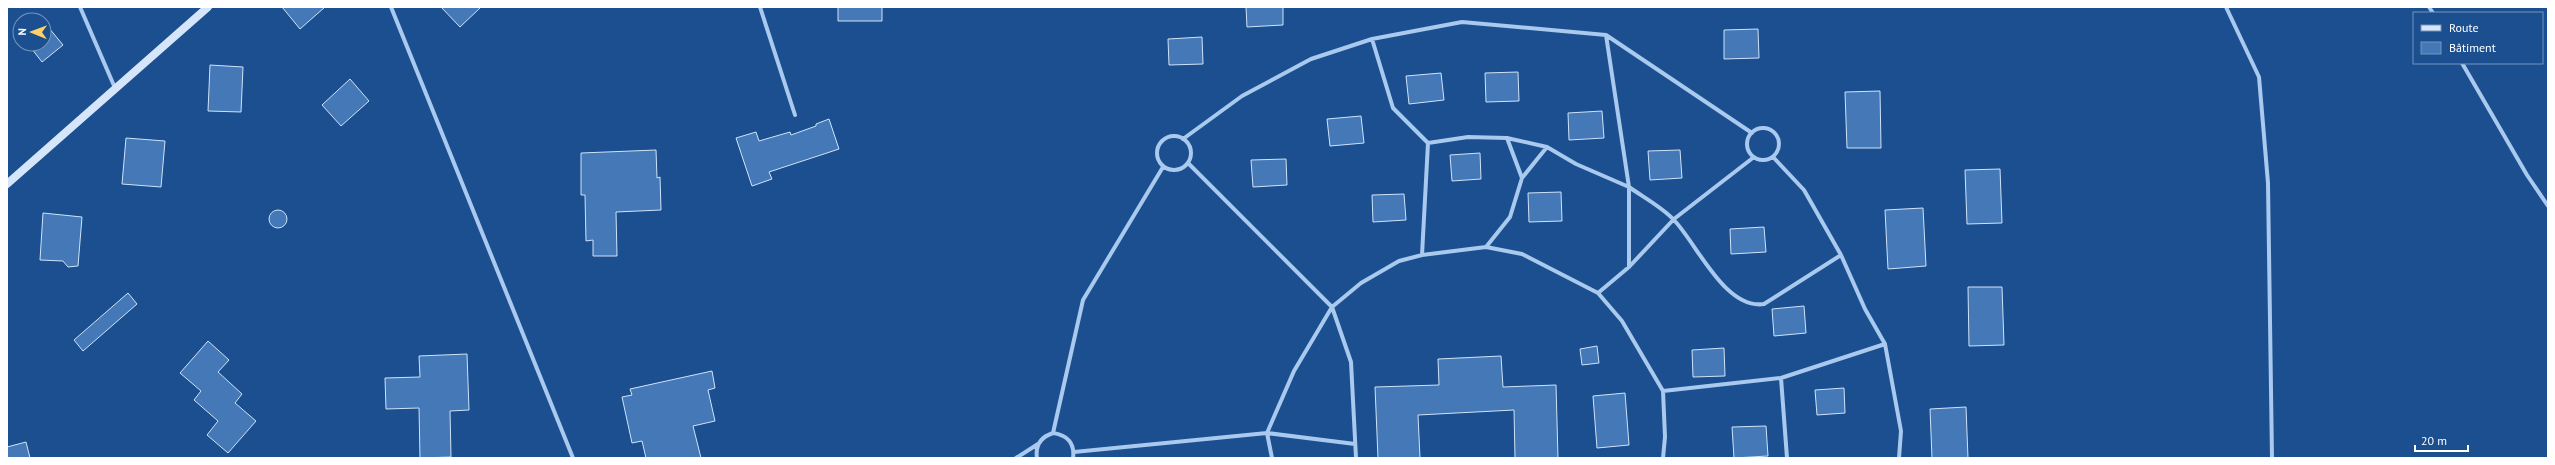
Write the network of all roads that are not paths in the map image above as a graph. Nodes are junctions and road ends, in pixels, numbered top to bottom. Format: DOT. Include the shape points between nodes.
graph roads {
  1 [pos="80,7"];
  2 [pos="208,7"];
  3 [pos="391,7"];
  4 [pos="760,7"];
  5 [pos="2226,7"];
  6 [pos="1606,34"];
  7 [pos="1372,39"];
  8 [pos="2463,64"];
  9 [pos="115,88"];
  10 [pos="795,115"];
  11 [pos="1752,133"];
  12 [pos="1507,138"];
  13 [pos="1183,139"];
  14 [pos="1428,143"];
  15 [pos="1547,147"];
  16 [pos="1754,157"];
  17 [pos="1773,157"];
  18 [pos="1188,164"];
  19 [pos="1163,167"];
  20 [pos="1522,178"];
  21 [pos="7,184"];
  22 [pos="1629,187"];
  23 [pos="2548,206"];
  24 [pos="1674,219"];
  25 [pos="1486,247"];
  26 [pos="1422,255"];
  27 [pos="1842,255"];
  28 [pos="1629,267"];
  29 [pos="1598,293"];
  30 [pos="1332,307"];
  31 [pos="1885,344"];
  32 [pos="1781,378"];
  33 [pos="1663,391"];
  34 [pos="1053,433"];
  35 [pos="1267,433"];
  36 [pos="1038,444"];
  37 [pos="1356,444"];
  38 [pos="1074,452"];
  39 [pos="573,458"];
  40 [pos="1016,458"];
  41 [pos="1037,458"];
  42 [pos="1073,458"];
  43 [pos="1272,458"];
  44 [pos="1356,458"];
  45 [pos="1663,458"];
  46 [pos="1787,458"];
  47 [pos="1899,458"];
  48 [pos="2272,458"];
  1 -- 9 [label="street"];
  2 -- 9 [label="street"];
  3 -- 39 [label="street"];
  4 -- 10 [label="street"];
  5 -- 48 [label="street" via="2259,77 2268,183"];
  6 -- 7 [label="street" via="1462,22"];
  6 -- 11 [label="street"];
  6 -- 22 [label="street"];
  7 -- 13 [label="street" via="1312,59 1242,96"];
  7 -- 14 [label="street" via="1393,108"];
  8 -- 23 [label="street" via="2527,175"];
  9 -- 21 [label="street"];
  11 -- 16 [label="street" via="1748,142"];
  11 -- 17 [label="street" via="1766,128 1775,133 1779,142 1777,153"];
  12 -- 14 [label="street" via="1468,137"];
  12 -- 15 [label="street"];
  12 -- 20 [label="street"];
  13 -- 18 [label="street" via="1190,148"];
  13 -- 19 [label="street" via="1172,136 1162,141 1157,151"];
  14 -- 26 [label="street"];
  15 -- 20 [label="street"];
  15 -- 22 [label="street" via="1576,164"];
  16 -- 17 [label="street" via="1763,160"];
  16 -- 24 [label="street"];
  17 -- 27 [label="street" via="1804,190"];
  18 -- 19 [label="street" via="1174,171"];
  18 -- 30 [label="street"];
  19 -- 34 [label="street" via="1083,300"];
  20 -- 25 [label="street" via="1510,217"];
  22 -- 24 [label="street"];
  22 -- 28 [label="street"];
  24 -- 27 [label="street" via="1716,278 1742,301 1753,306 1764,304"];
  24 -- 28 [label="street"];
  25 -- 26 [label="street"];
  25 -- 29 [label="street" via="1522,254"];
  26 -- 30 [label="street" via="1399,261 1361,283"];
  27 -- 31 [label="street" via="1865,309"];
  28 -- 29 [label="street"];
  29 -- 33 [label="street" via="1622,321"];
  30 -- 35 [label="street" via="1294,371"];
  30 -- 37 [label="street" via="1351,362"];
  31 -- 32 [label="street"];
  31 -- 47 [label="street" via="1901,431"];
  32 -- 33 [label="street"];
  32 -- 46 [label="street"];
  33 -- 45 [label="street"];
  34 -- 36 [label="street" via="1041,439"];
  34 -- 38 [label="street" via="1066,436"];
  35 -- 37 [label="street"];
  35 -- 38 [label="street"];
  35 -- 43 [label="street"];
  36 -- 40 [label="street"];
  36 -- 41 [label="street"];
  37 -- 44 [label="street"];
  38 -- 42 [label="street"];
}
